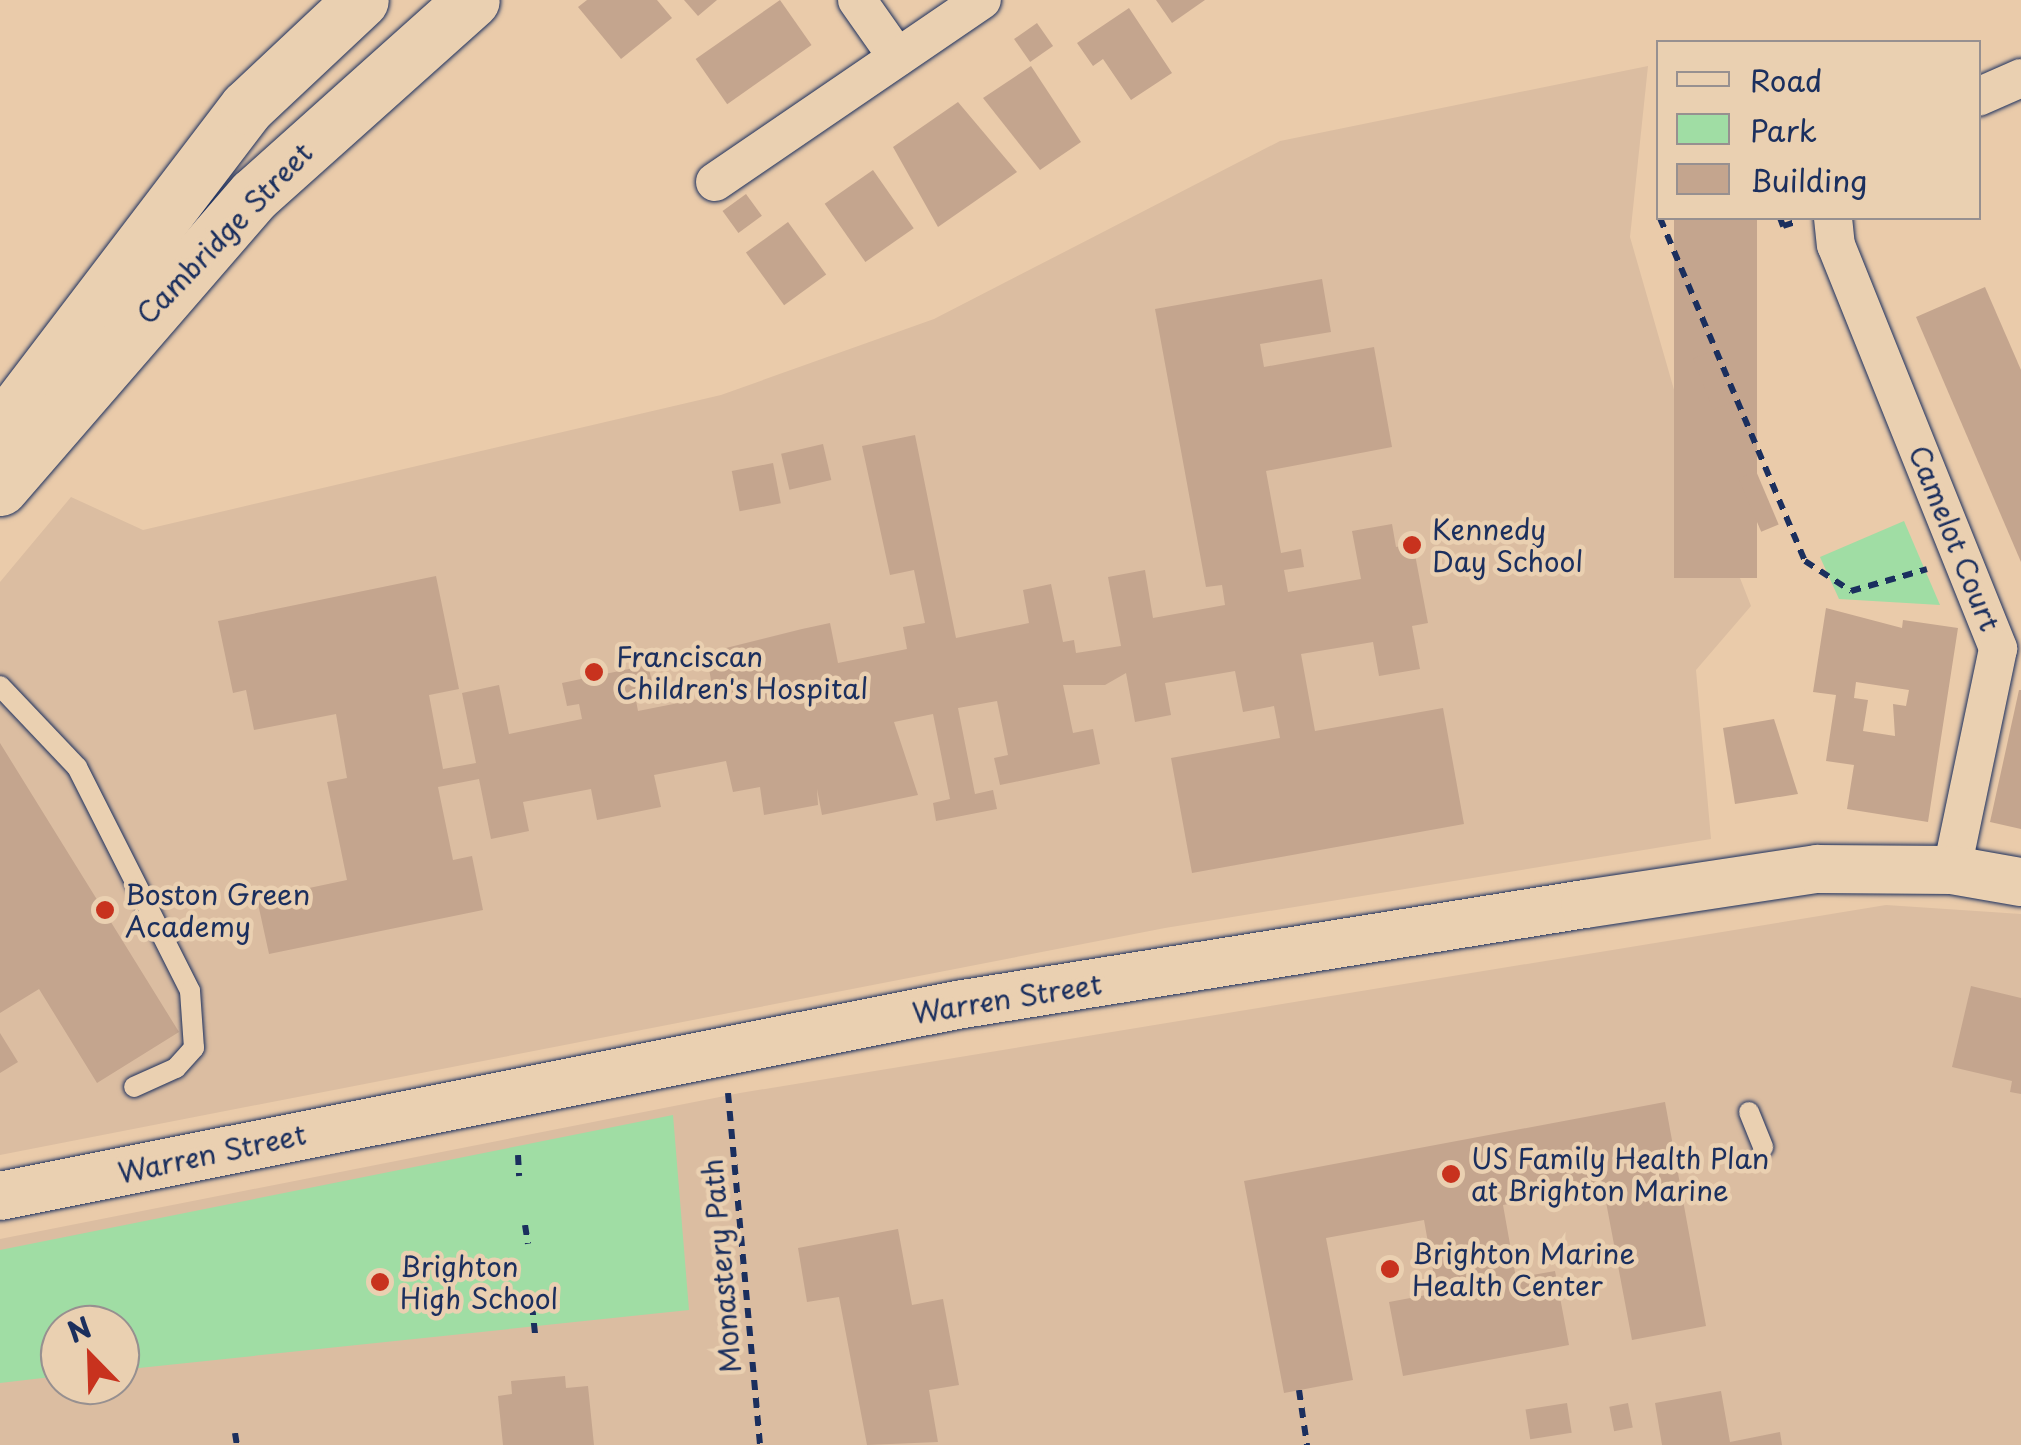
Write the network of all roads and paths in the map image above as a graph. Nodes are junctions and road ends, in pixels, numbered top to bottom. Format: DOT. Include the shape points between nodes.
graph roads {
  1 [pos="362,0"];
  2 [pos="472,0"];
  3 [pos="858,0"];
  4 [pos="982,0"];
  5 [pos="897,58"];
  6 [pos="2021,78"];
  7 [pos="1981,96"];
  8 [pos="715,182"];
  9 [pos="1661,220"];
  10 [pos="1781,220"];
  11 [pos="1811,220"];
  12 [pos="1817,220"];
  13 [pos="0,430"];
  14 [pos="0,488"];
  15 [pos="1944,562"];
  16 [pos="0,686"];
  17 [pos="1952,870"];
  18 [pos="2021,882"];
  19 [pos="727,1083"];
  20 [pos="134,1087"];
  21 [pos="1749,1112"];
  22 [pos="1763,1148"];
  23 [pos="518,1155"];
  24 [pos="519,1176"];
  25 [pos="0,1196"];
  26 [pos="526,1225"];
  27 [pos="528,1244"];
  28 [pos="532,1306"];
  29 [pos="535,1334"];
  30 [pos="1299,1390"];
  31 [pos="235,1434"];
  32 [pos="237,1445"];
  33 [pos="760,1445"];
  34 [pos="1307,1445"];
  1 -- 13 [label="main road, Cambridge Street" via="247,108"];
  2 -- 14 [label="main road, Cambridge Street" via="254,195"];
  3 -- 5 [label="street"];
  4 -- 5 [label="street"];
  5 -- 8 [label="street"];
  6 -- 7 [label="street"];
  9 -- 15 [label="path" via="1805,561 1851,591"];
  10 -- 11 [label="path" via="1783,226"];
  12 -- 17 [label="street, Camelot Court" via="1836,245 1998,649"];
  16 -- 20 [label="lane" via="77,768 190,991 194,1048 176,1068"];
  17 -- 18 [label="street, Warren Street"];
  17 -- 25 [label="street, Warren Street" via="1817,868 957,1004"];
  19 -- 33 [label="path, Monastery Path"];
  21 -- 22 [label="lane"];
  23 -- 24 [label="path"];
  26 -- 27 [label="path"];
  28 -- 29 [label="path"];
  30 -- 34 [label="path"];
  31 -- 32 [label="path"];
}
